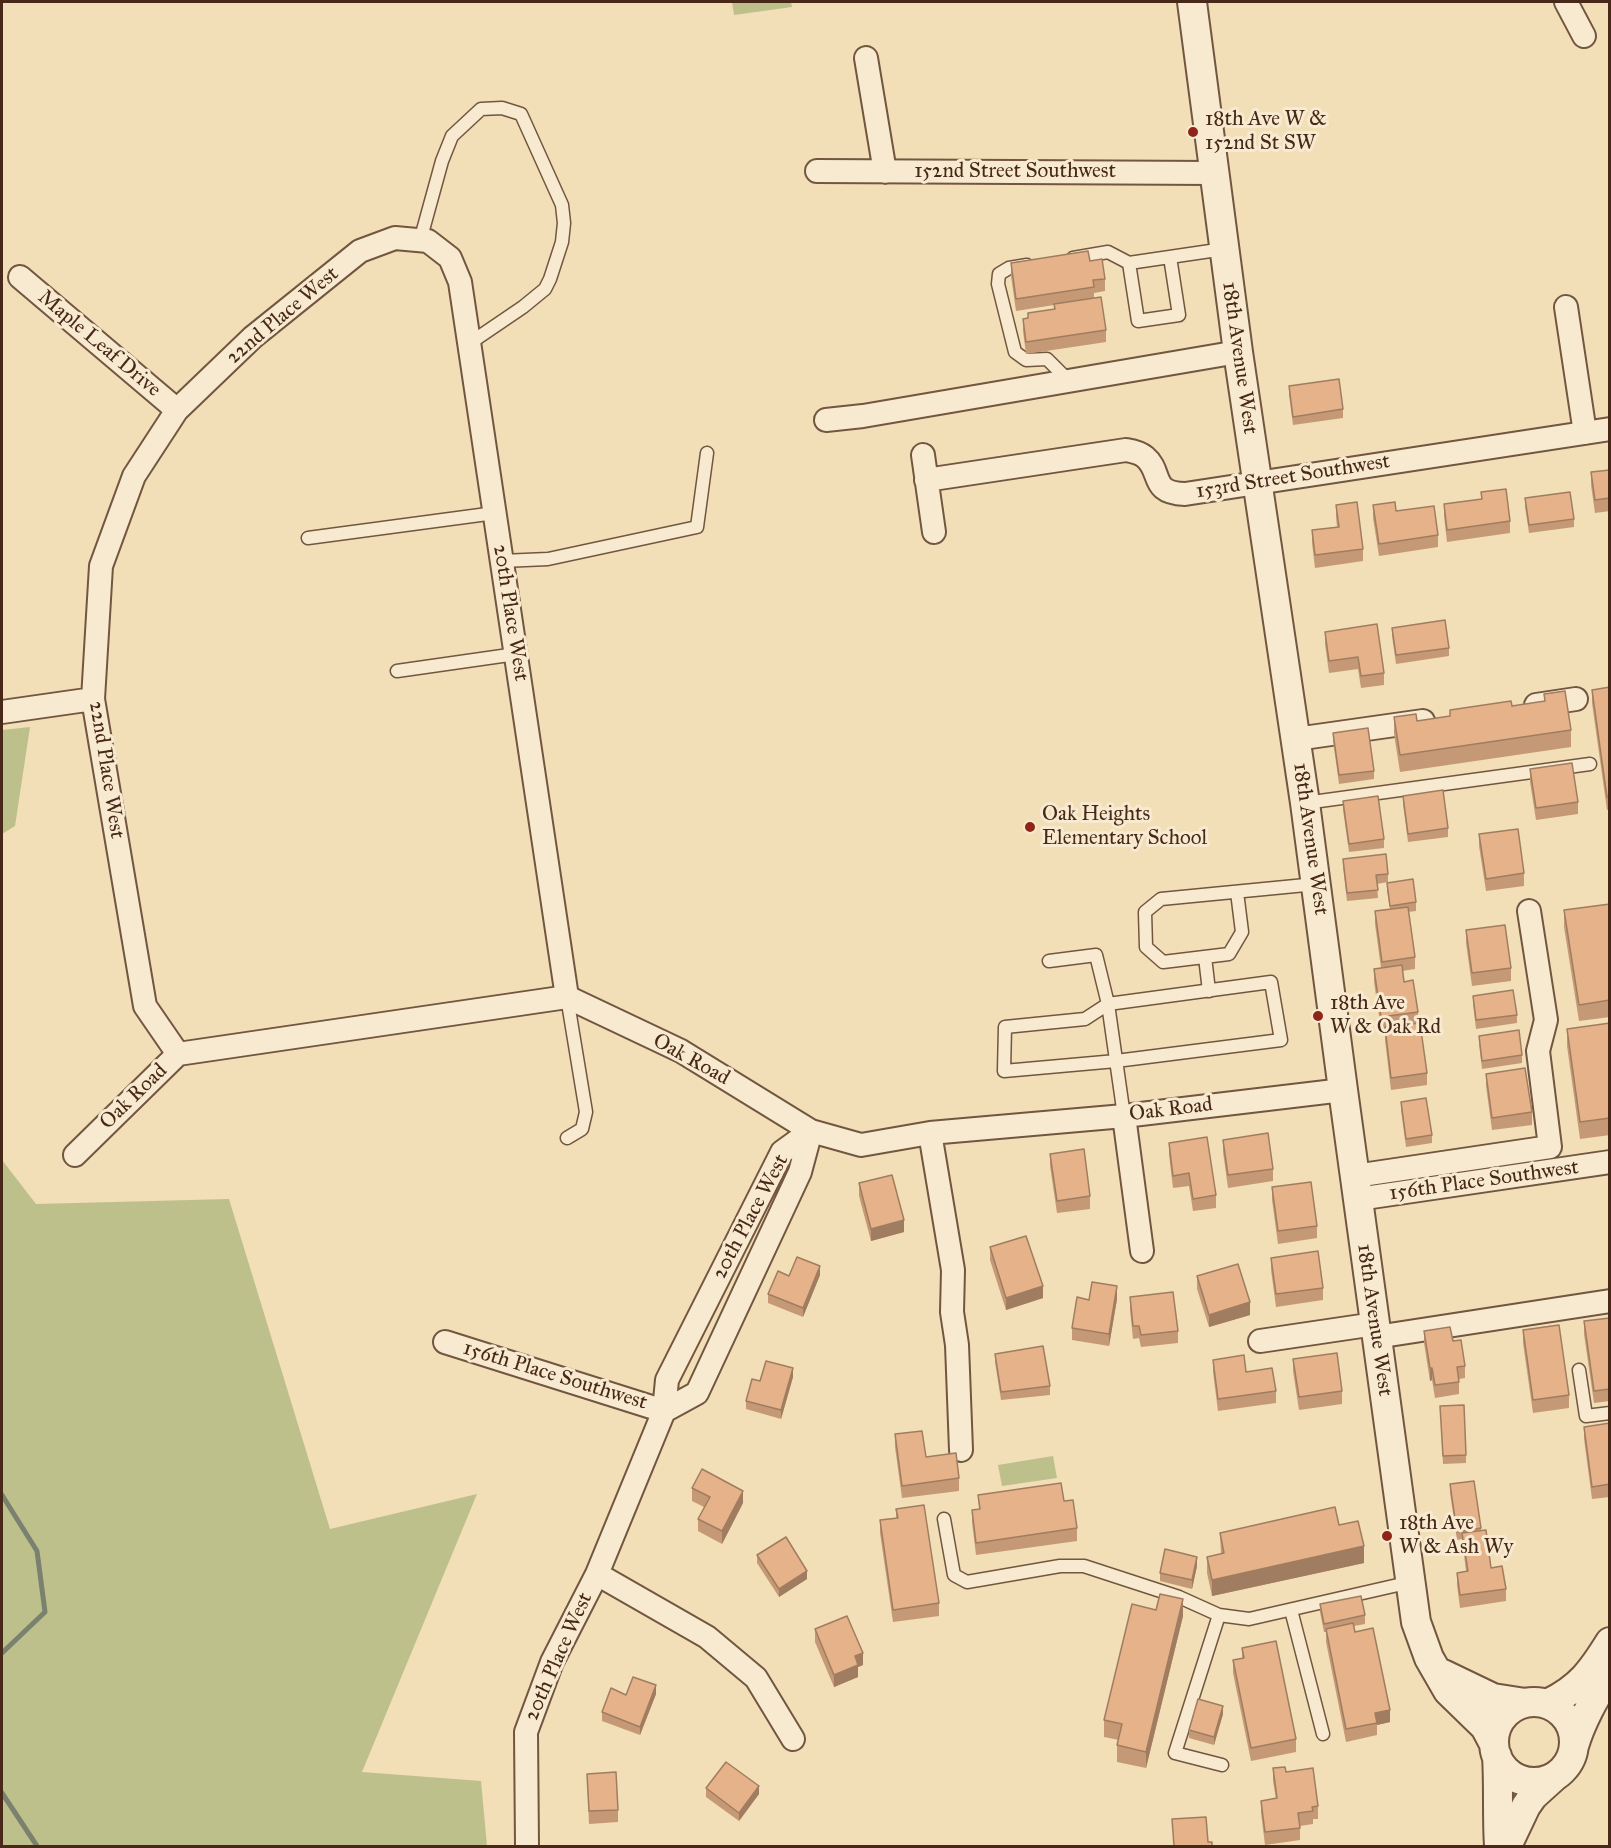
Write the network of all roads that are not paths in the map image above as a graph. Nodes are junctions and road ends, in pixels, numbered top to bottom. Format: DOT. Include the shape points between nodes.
graph roads {
  1 [pos="1191,2"];
  2 [pos="1566,2"];
  3 [pos="1584,36"];
  4 [pos="866,58"];
  5 [pos="817,171"];
  6 [pos="885,172"];
  7 [pos="1214,173"];
  8 [pos="424,241"];
  9 [pos="1224,249"];
  10 [pos="1170,257"];
  11 [pos="1064,259"];
  12 [pos="1042,263"];
  13 [pos="1129,264"];
  14 [pos="20,277"];
  15 [pos="1566,308"];
  16 [pos="470,343"];
  17 [pos="1238,352"];
  18 [pos="1069,381"];
  19 [pos="177,410"];
  20 [pos="826,420"];
  21 [pos="1610,429"];
  22 [pos="1586,433"];
  23 [pos="707,453"];
  24 [pos="923,455"];
  25 [pos="926,480"];
  26 [pos="1257,483"];
  27 [pos="495,513"];
  28 [pos="934,532"];
  29 [pos="308,538"];
  30 [pos="502,561"];
  31 [pos="516,654"];
  32 [pos="398,671"];
  33 [pos="93,699"];
  34 [pos="1576,699"];
  35 [pos="1518,707"];
  36 [pos="2,712"];
  37 [pos="1448,717"];
  38 [pos="1296,739"];
  39 [pos="1590,764"];
  40 [pos="1305,803"];
  41 [pos="1316,884"];
  42 [pos="1237,892"];
  43 [pos="1529,911"];
  44 [pos="1205,957"];
  45 [pos="1049,961"];
  46 [pos="1209,990"];
  47 [pos="567,997"];
  48 [pos="1108,1004"];
  49 [pos="178,1054"];
  50 [pos="1116,1061"];
  51 [pos="1343,1090"];
  52 [pos="1124,1116"];
  53 [pos="811,1131"];
  54 [pos="930,1133"];
  55 [pos="567,1138"];
  56 [pos="75,1155"];
  57 [pos="1610,1162"];
  58 [pos="1357,1188"];
  59 [pos="1142,1251"];
  60 [pos="1610,1301"];
  61 [pos="1375,1330"];
  62 [pos="1260,1341"];
  63 [pos="445,1342"];
  64 [pos="1579,1370"];
  65 [pos="664,1411"];
  66 [pos="1610,1413"];
  67 [pos="961,1450"];
  68 [pos="944,1519"];
  69 [pos="597,1574"];
  70 [pos="1410,1582"];
  71 [pos="1291,1610"];
  72 [pos="1219,1615"];
  73 [pos="1610,1642"];
  74 [pos="1438,1672"];
  75 [pos="1610,1672"];
  76 [pos="1537,1703"];
  77 [pos="1323,1734"];
  78 [pos="793,1739"];
  79 [pos="1574,1746"];
  80 [pos="1496,1750"];
  81 [pos="1222,1765"];
  82 [pos="1554,1777"];
  83 [pos="527,1846"];
  84 [pos="1499,1846"];
  85 [pos="1507,1846"];
  1 -- 7 [label="street, 18th Avenue West"];
  2 -- 3 [label="street"];
  4 -- 6 [label="street"];
  5 -- 6 [label="street, 152nd Street Southwest"];
  6 -- 7 [label="street, 152nd Street Southwest"];
  7 -- 9 [label="street, 18th Avenue West"];
  8 -- 16 [label="street, 20th Place West" via="450,258 460,282"];
  8 -- 16 [label="lane" via="442,161 452,136 481,109 502,108 521,114 562,205 562,242 545,289"];
  8 -- 19 [label="street, 22nd Place West" via="395,238 360,251 253,337"];
  9 -- 10 [label="lane"];
  9 -- 17 [label="street, 18th Avenue West"];
  10 -- 13 [label="lane"];
  10 -- 13 [label="lane" via="1179,315 1138,321"];
  11 -- 13 [label="lane" via="1108,252"];
  12 -- 18 [label="lane" via="1009,268 999,274 998,284 1015,352 1026,360 1047,359"];
  14 -- 19 [label="street, Maple Leaf Drive"];
  15 -- 22 [label="street"];
  16 -- 27 [label="street, 20th Place West"];
  17 -- 18 [label="street"];
  17 -- 26 [label="street, 18th Avenue West"];
  18 -- 20 [label="street"];
  19 -- 33 [label="street, 22nd Place West" via="134,476 101,566"];
  21 -- 22 [label="street, 153rd Street Southwest"];
  22 -- 26 [label="street, 153rd Street Southwest"];
  23 -- 30 [label="lane" via="698,527 548,559"];
  24 -- 25 [label="street"];
  25 -- 26 [label="street, 153rd Street Southwest" via="1126,450 1145,457 1164,489 1173,494"];
  25 -- 28 [label="street"];
  26 -- 38 [label="street, 18th Avenue West"];
  27 -- 29 [label="lane"];
  27 -- 30 [label="street, 20th Place West"];
  30 -- 31 [label="street, 20th Place West"];
  31 -- 32 [label="lane"];
  31 -- 47 [label="street, 20th Place West"];
  33 -- 36 [label="street"];
  33 -- 49 [label="street, 22nd Place West" via="145,1006"];
  34 -- 35 [label="street"];
  37 -- 38 [label="street"];
  38 -- 40 [label="street, 18th Avenue West"];
  39 -- 40 [label="lane"];
  40 -- 41 [label="street, 18th Avenue West"];
  41 -- 42 [label="lane"];
  41 -- 51 [label="street, 18th Avenue West"];
  42 -- 44 [label="lane" via="1242,932 1229,954"];
  42 -- 44 [label="lane" via="1161,899 1145,912 1146,947 1163,962"];
  43 -- 58 [label="street" via="1546,1020 1538,1051 1550,1147"];
  44 -- 46 [label="lane"];
  45 -- 48 [label="lane" via="1096,955"];
  46 -- 48 [label="lane"];
  46 -- 50 [label="lane" via="1271,982 1281,1040"];
  47 -- 49 [label="street, Oak Road"];
  47 -- 53 [label="street, Oak Road" via="681,1051"];
  47 -- 55 [label="lane" via="586,1112 582,1129"];
  48 -- 50 [label="lane"];
  48 -- 50 [label="lane" via="1085,1019 1005,1027 1005,1071"];
  49 -- 56 [label="street, Oak Road"];
  50 -- 52 [label="lane"];
  51 -- 52 [label="street, Oak Road"];
  51 -- 58 [label="street, 18th Avenue West"];
  52 -- 54 [label="street, Oak Road"];
  52 -- 59 [label="street"];
  53 -- 54 [label="street, Oak Road" via="861,1145"];
  53 -- 65 [label="street, 20th Place West" via="782,1152 667,1380"];
  53 -- 65 [label="street, 20th Place West" via="800,1172 697,1393"];
  54 -- 67 [label="street" via="953,1270"];
  57 -- 58 [label="street, 156th Place Southwest"];
  58 -- 61 [label="street, 18th Avenue West"];
  60 -- 61 [label="street"];
  61 -- 62 [label="street"];
  61 -- 70 [label="street, 18th Avenue West"];
  63 -- 65 [label="street, 156th Place Southwest"];
  64 -- 66 [label="lane" via="1586,1416"];
  65 -- 69 [label="street, 20th Place West"];
  68 -- 72 [label="lane" via="954,1575 967,1582 1060,1566 1084,1566 1179,1597"];
  69 -- 78 [label="street" via="707,1637 748,1671"];
  69 -- 83 [label="street, 20th Place West" via="552,1662 526,1732"];
  70 -- 71 [label="lane"];
  70 -- 74 [label="street, 18th Avenue West" via="1420,1638"];
  71 -- 72 [label="lane" via="1249,1619"];
  71 -- 77 [label="lane"];
  72 -- 81 [label="lane" via="1175,1753"];
  73 -- 76 [label="street" via="1581,1683 1564,1695"];
  74 -- 76 [label="street" via="1493,1698"];
  74 -- 80 [label="street, 18th Avenue West" via="1448,1691 1485,1727"];
  75 -- 79 [label="street" via="1588,1710"];
  76 -- 79 [label="street" via="1559,1710 1568,1720"];
  76 -- 80 [label="street" via="1512,1708 1502,1718"];
  79 -- 82 [label="street" via="1565,1768"];
  80 -- 82 [label="street" via="1509,1774 1518,1780"];
  80 -- 84 [label="street"];
  82 -- 85 [label="street" via="1526,1806"];
}
